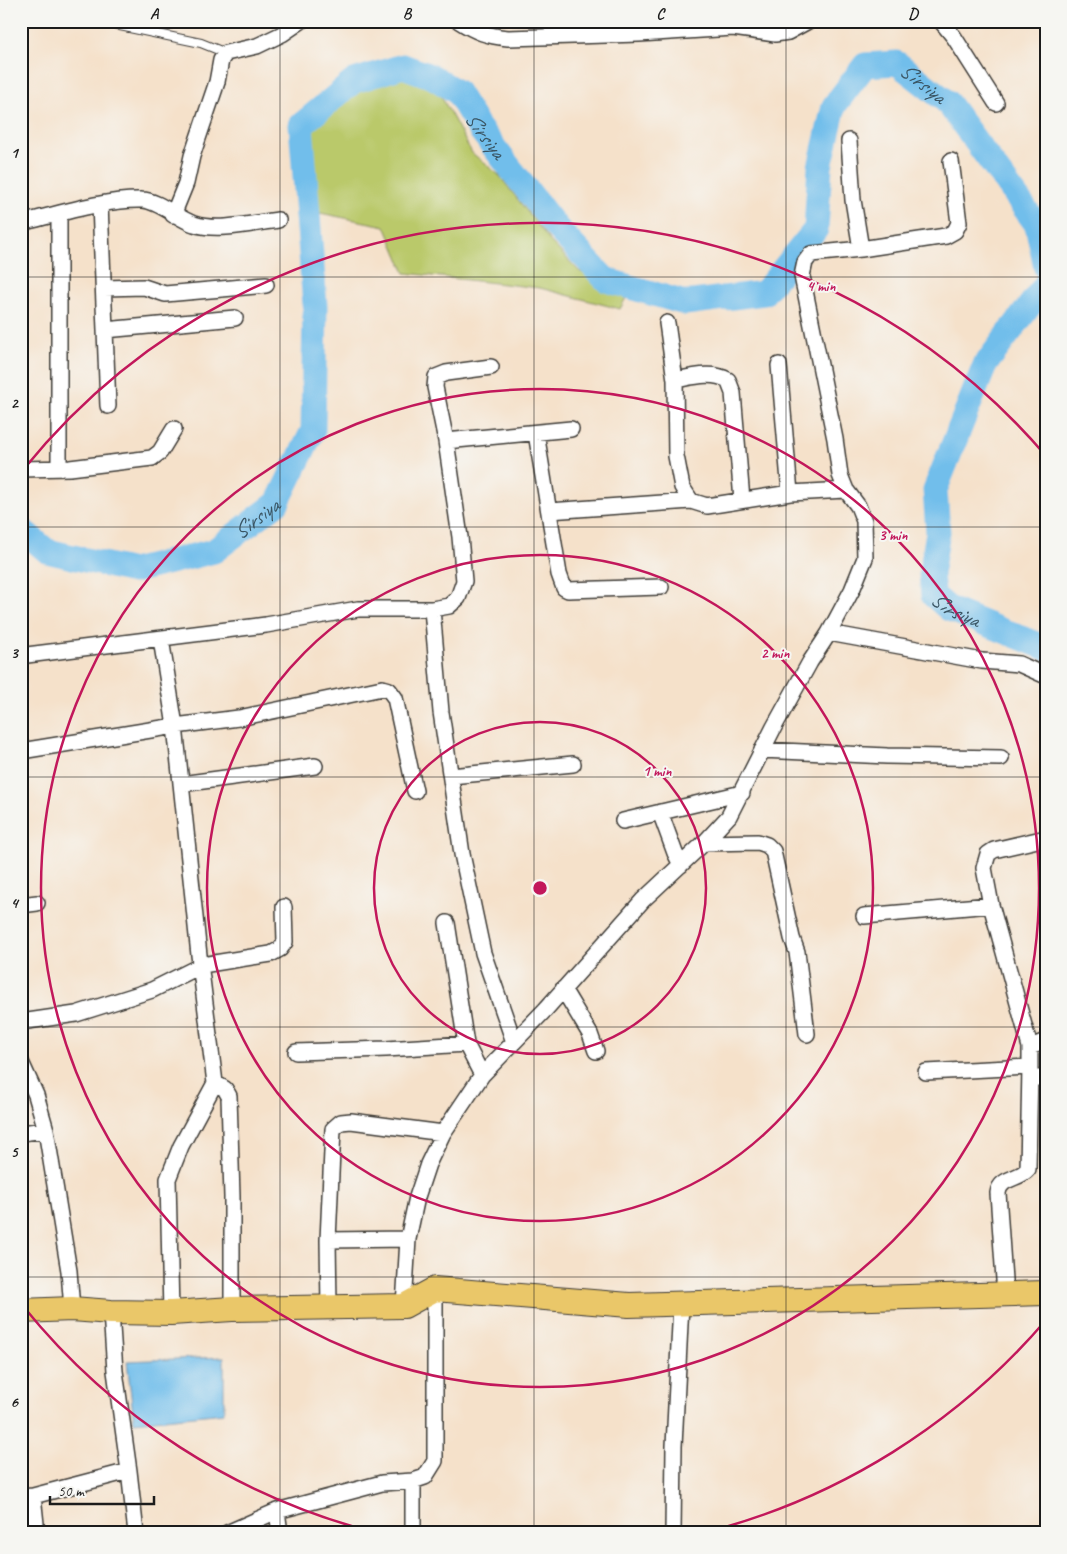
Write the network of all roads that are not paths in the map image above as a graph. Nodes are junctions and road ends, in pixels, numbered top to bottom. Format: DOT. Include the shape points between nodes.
graph roads {
  1 [pos="107,21"];
  2 [pos="302,21"];
  3 [pos="458,21"];
  4 [pos="808,21"];
  5 [pos="941,21"];
  6 [pos="639,28"];
  7 [pos="226,53"];
  8 [pos="996,104"];
  9 [pos="849,141"];
  10 [pos="951,161"];
  11 [pos="100,204"];
  12 [pos="59,214"];
  13 [pos="173,215"];
  14 [pos="278,220"];
  15 [pos="21,223"];
  16 [pos="861,249"];
  17 [pos="266,285"];
  18 [pos="104,288"];
  19 [pos="235,318"];
  20 [pos="667,323"];
  21 [pos="105,330"];
  22 [pos="780,365"];
  23 [pos="491,367"];
  24 [pos="675,380"];
  25 [pos="108,406"];
  26 [pos="174,429"];
  27 [pos="571,429"];
  28 [pos="536,433"];
  29 [pos="446,441"];
  30 [pos="59,468"];
  31 [pos="21,469"];
  32 [pos="846,490"];
  33 [pos="790,493"];
  34 [pos="742,500"];
  35 [pos="691,501"];
  36 [pos="549,512"];
  37 [pos="662,587"];
  38 [pos="432,609"];
  39 [pos="829,633"];
  40 [pos="161,639"];
  41 [pos="27,655"];
  42 [pos="1046,676"];
  43 [pos="175,726"];
  44 [pos="762,750"];
  45 [pos="21,752"];
  46 [pos="1001,758"];
  47 [pos="573,764"];
  48 [pos="315,766"];
  49 [pos="450,776"];
  50 [pos="182,784"];
  51 [pos="415,791"];
  52 [pos="742,793"];
  53 [pos="660,812"];
  54 [pos="624,821"];
  55 [pos="1046,838"];
  56 [pos="704,843"];
  57 [pos="681,865"];
  58 [pos="37,903"];
  59 [pos="21,905"];
  60 [pos="991,905"];
  61 [pos="284,907"];
  62 [pos="864,916"];
  63 [pos="447,923"];
  64 [pos="202,965"];
  65 [pos="563,990"];
  66 [pos="21,1022"];
  67 [pos="807,1034"];
  68 [pos="1046,1041"];
  69 [pos="514,1042"];
  70 [pos="466,1044"];
  71 [pos="1030,1047"];
  72 [pos="596,1051"];
  73 [pos="296,1052"];
  74 [pos="21,1062"];
  75 [pos="926,1072"];
  76 [pos="1030,1072"];
  77 [pos="482,1075"];
  78 [pos="1046,1078"];
  79 [pos="215,1083"];
  80 [pos="46,1130"];
  81 [pos="21,1133"];
  82 [pos="443,1133"];
  83 [pos="408,1239"];
  84 [pos="328,1240"];
  85 [pos="435,1289"];
  86 [pos="1046,1293"];
  87 [pos="1005,1294"];
  88 [pos="682,1304"];
  89 [pos="404,1306"];
  90 [pos="329,1307"];
  91 [pos="72,1309"];
  92 [pos="232,1309"];
  93 [pos="21,1311"];
  94 [pos="111,1312"];
  95 [pos="171,1313"];
  96 [pos="129,1471"];
  97 [pos="414,1481"];
  98 [pos="27,1497"];
  99 [pos="277,1511"];
  100 [pos="37,1533"];
  101 [pos="136,1533"];
  102 [pos="227,1533"];
  103 [pos="280,1533"];
  104 [pos="413,1533"];
  105 [pos="673,1533"];
  1 -- 7 [label="lane" via="201,42"];
  2 -- 7 [label="street" via="257,46"];
  3 -- 6 [label="street" via="488,36 508,38"];
  4 -- 6 [label="street" via="788,32 775,34 733,28"];
  5 -- 8 [label="street"];
  7 -- 13 [label="street" via="221,60 186,183"];
  9 -- 16 [label="street" via="852,200"];
  10 -- 16 [label="street" via="959,223 955,231 946,236"];
  11 -- 12 [label="street"];
  11 -- 13 [label="street" via="144,200"];
  11 -- 18 [label="street"];
  12 -- 15 [label="street"];
  12 -- 30 [label="street"];
  13 -- 14 [label="street" via="197,225 217,227"];
  16 -- 32 [label="street" via="811,254 805,262 802,276 840,475"];
  17 -- 18 [label="street" via="165,294 144,286"];
  18 -- 21 [label="street"];
  19 -- 21 [label="street"];
  20 -- 24 [label="street"];
  21 -- 25 [label="street"];
  22 -- 33 [label="street"];
  23 -- 29 [label="street" via="436,377 435,387"];
  24 -- 34 [label="street" via="712,375 728,380 733,393"];
  24 -- 35 [label="street" via="676,456 682,487"];
  26 -- 30 [label="street" via="160,452 152,458"];
  27 -- 28 [label="street"];
  28 -- 29 [label="street"];
  28 -- 36 [label="street"];
  29 -- 38 [label="street" via="464,581 458,598 449,606"];
  30 -- 31 [label="street"];
  32 -- 33 [label="street"];
  32 -- 39 [label="street" via="864,521 865,558"];
  33 -- 34 [label="street"];
  34 -- 35 [label="street" via="707,506"];
  35 -- 36 [label="street"];
  36 -- 37 [label="street" via="564,588"];
  38 -- 40 [label="street" via="358,609"];
  38 -- 49 [label="street"];
  39 -- 42 [label="street" via="982,661 1019,664"];
  39 -- 44 [label="street"];
  40 -- 41 [label="street"];
  40 -- 43 [label="street"];
  43 -- 45 [label="street"];
  43 -- 50 [label="street"];
  43 -- 51 [label="street" via="239,718 382,688 389,690 395,698"];
  44 -- 46 [label="street"];
  44 -- 52 [label="street"];
  47 -- 49 [label="street"];
  48 -- 50 [label="street"];
  49 -- 69 [label="street" via="483,953"];
  50 -- 64 [label="street"];
  52 -- 53 [label="street"];
  52 -- 56 [label="street" via="729,816"];
  53 -- 54 [label="street"];
  53 -- 57 [label="street"];
  55 -- 60 [label="street" via="1004,846 988,854 984,868"];
  56 -- 57 [label="street"];
  56 -- 67 [label="street" via="758,842 773,851 797,952"];
  57 -- 65 [label="street" via="643,900"];
  58 -- 59 [label="street"];
  60 -- 62 [label="street"];
  60 -- 71 [label="street"];
  61 -- 64 [label="street" via="285,942 280,949 270,954"];
  63 -- 70 [label="street"];
  64 -- 66 [label="street" via="152,990 76,1014"];
  64 -- 79 [label="street"];
  65 -- 69 [label="street"];
  65 -- 72 [label="street" via="590,1034"];
  68 -- 71 [label="street"];
  69 -- 77 [label="street"];
  70 -- 73 [label="street"];
  70 -- 77 [label="street"];
  71 -- 76 [label="street"];
  74 -- 80 [label="street" via="36,1095"];
  75 -- 76 [label="street"];
  76 -- 78 [label="street"];
  76 -- 87 [label="street" via="1028,1169 1024,1174 1002,1182 998,1193"];
  77 -- 82 [label="street"];
  79 -- 92 [label="street" via="229,1096"];
  79 -- 95 [label="street" via="181,1146 168,1179"];
  80 -- 81 [label="street"];
  80 -- 91 [label="street" via="70,1271"];
  82 -- 83 [label="street" via="417,1197"];
  82 -- 84 [label="street" via="351,1121 336,1125 333,1130"];
  83 -- 84 [label="street"];
  83 -- 89 [label="street"];
  84 -- 90 [label="street"];
  85 -- 88 [label="main road" via="630,1305"];
  85 -- 89 [label="main road"];
  85 -- 97 [label="street" via="435,1461 425,1477"];
  86 -- 87 [label="main road"];
  87 -- 88 [label="main road"];
  88 -- 105 [label="street"];
  89 -- 90 [label="main road"];
  90 -- 92 [label="main road"];
  91 -- 93 [label="main road"];
  91 -- 94 [label="main road"];
  92 -- 95 [label="main road"];
  94 -- 95 [label="main road"];
  94 -- 96 [label="street" via="115,1371"];
  96 -- 98 [label="street"];
  96 -- 101 [label="street"];
  97 -- 99 [label="street" via="382,1483"];
  97 -- 104 [label="street"];
  98 -- 100 [label="street"];
  99 -- 102 [label="street"];
  99 -- 103 [label="street"];
}
